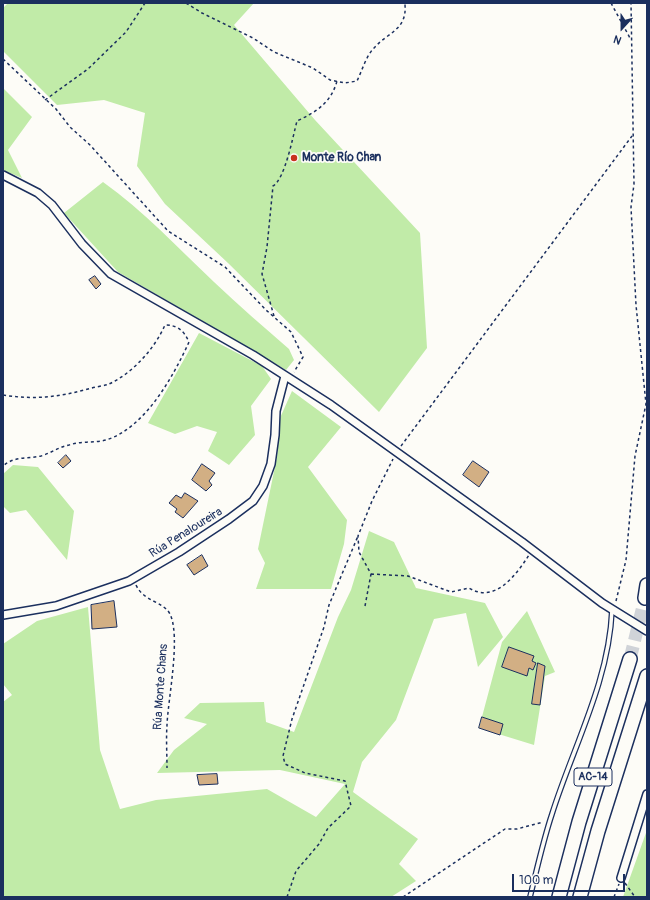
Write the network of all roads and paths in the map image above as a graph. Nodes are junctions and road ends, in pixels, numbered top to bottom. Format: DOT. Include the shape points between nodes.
graph roads {
  1 [pos="145,3"];
  2 [pos="186,3"];
  3 [pos="402,3"];
  4 [pos="611,3"];
  5 [pos="631,3"];
  6 [pos="631,40"];
  7 [pos="3,59"];
  8 [pos="337,81"];
  9 [pos="45,100"];
  10 [pos="633,135"];
  11 [pos="3,175"];
  12 [pos="274,316"];
  13 [pos="287,378"];
  14 [pos="3,395"];
  15 [pos="396,453"];
  16 [pos="3,466"];
  17 [pos="358,535"];
  18 [pos="532,550"];
  19 [pos="371,574"];
  20 [pos="135,578"];
  21 [pos="616,601"];
  22 [pos="365,606"];
  23 [pos="612,609"];
  24 [pos="3,615"];
  25 [pos="647,631"];
  26 [pos="630,659"];
  27 [pos="647,676"];
  28 [pos="167,768"];
  29 [pos="647,794"];
  30 [pos="552,814"];
  31 [pos="621,878"];
  32 [pos="287,897"];
  33 [pos="403,897"];
  34 [pos="530,897"];
  35 [pos="559,897"];
  36 [pos="580,897"];
  37 [pos="614,897"];
  38 [pos="635,897"];
  1 -- 9 [label="path" via="126,32 88,69"];
  2 -- 8 [label="path" via="253,38 274,52 313,68 330,80"];
  3 -- 8 [label="path" via="405,5 406,15 398,29 373,49 357,81"];
  4 -- 6 [label="path"];
  5 -- 6 [label="path"];
  6 -- 10 [label="path"];
  7 -- 9 [label="path"];
  8 -- 12 [label="path" via="334,92 316,112 297,121 278,183 273,186 262,274"];
  9 -- 12 [label="path" via="90,145 168,231 225,267"];
  10 -- 15 [label="path"];
  10 -- 21 [label="path" via="634,184 631,207 636,305 646,404 635,456 626,560"];
  11 -- 13 [label="street" via="38,193 52,205 82,244 111,274 253,355"];
  12 -- 13 [label="path" via="292,332 303,357"];
  13 -- 15 [label="street" via="331,405"];
  13 -- 20 [label="street, Rúa Penaloureira" via="276,411 270,464 259,494 229,519"];
  14 -- 16 [label="path" via="59,397 109,384 138,364 158,342 166,325 173,325 184,331 189,342 157,400 120,433 105,440 70,444 40,456 19,458"];
  15 -- 18 [label="street"];
  15 -- 19 [label="path" via="358,536 359,552"];
  17 -- 32 [label="path" via="329,605 324,627 292,719 283,756 285,764 305,773 345,781 351,806 328,828 319,844 296,871"];
  18 -- 19 [label="path" via="514,577 501,588 478,594 469,588 451,592 408,576"];
  18 -- 23 [label="street"];
  19 -- 22 [label="path"];
  20 -- 24 [label="street, Rúa Penaloureira" via="96,594 56,606"];
  20 -- 28 [label="path, Rúa Monte Chans" via="138,590 151,601 167,609 171,616 174,635 172,681 166,725"];
  23 -- 25 [label="street"];
  23 -- 30 [label="lane" via="606,652 596,694"];
  26 -- 35 [label="highway, AC-14" via="579,822"];
  27 -- 36 [label="highway, AC-14"];
  29 -- 31 [label="street"];
  30 -- 33 [label="path" via="543,823 505,829"];
  30 -- 34 [label="lane"];
  31 -- 37 [label="path"];
  31 -- 38 [label="path"];
}
